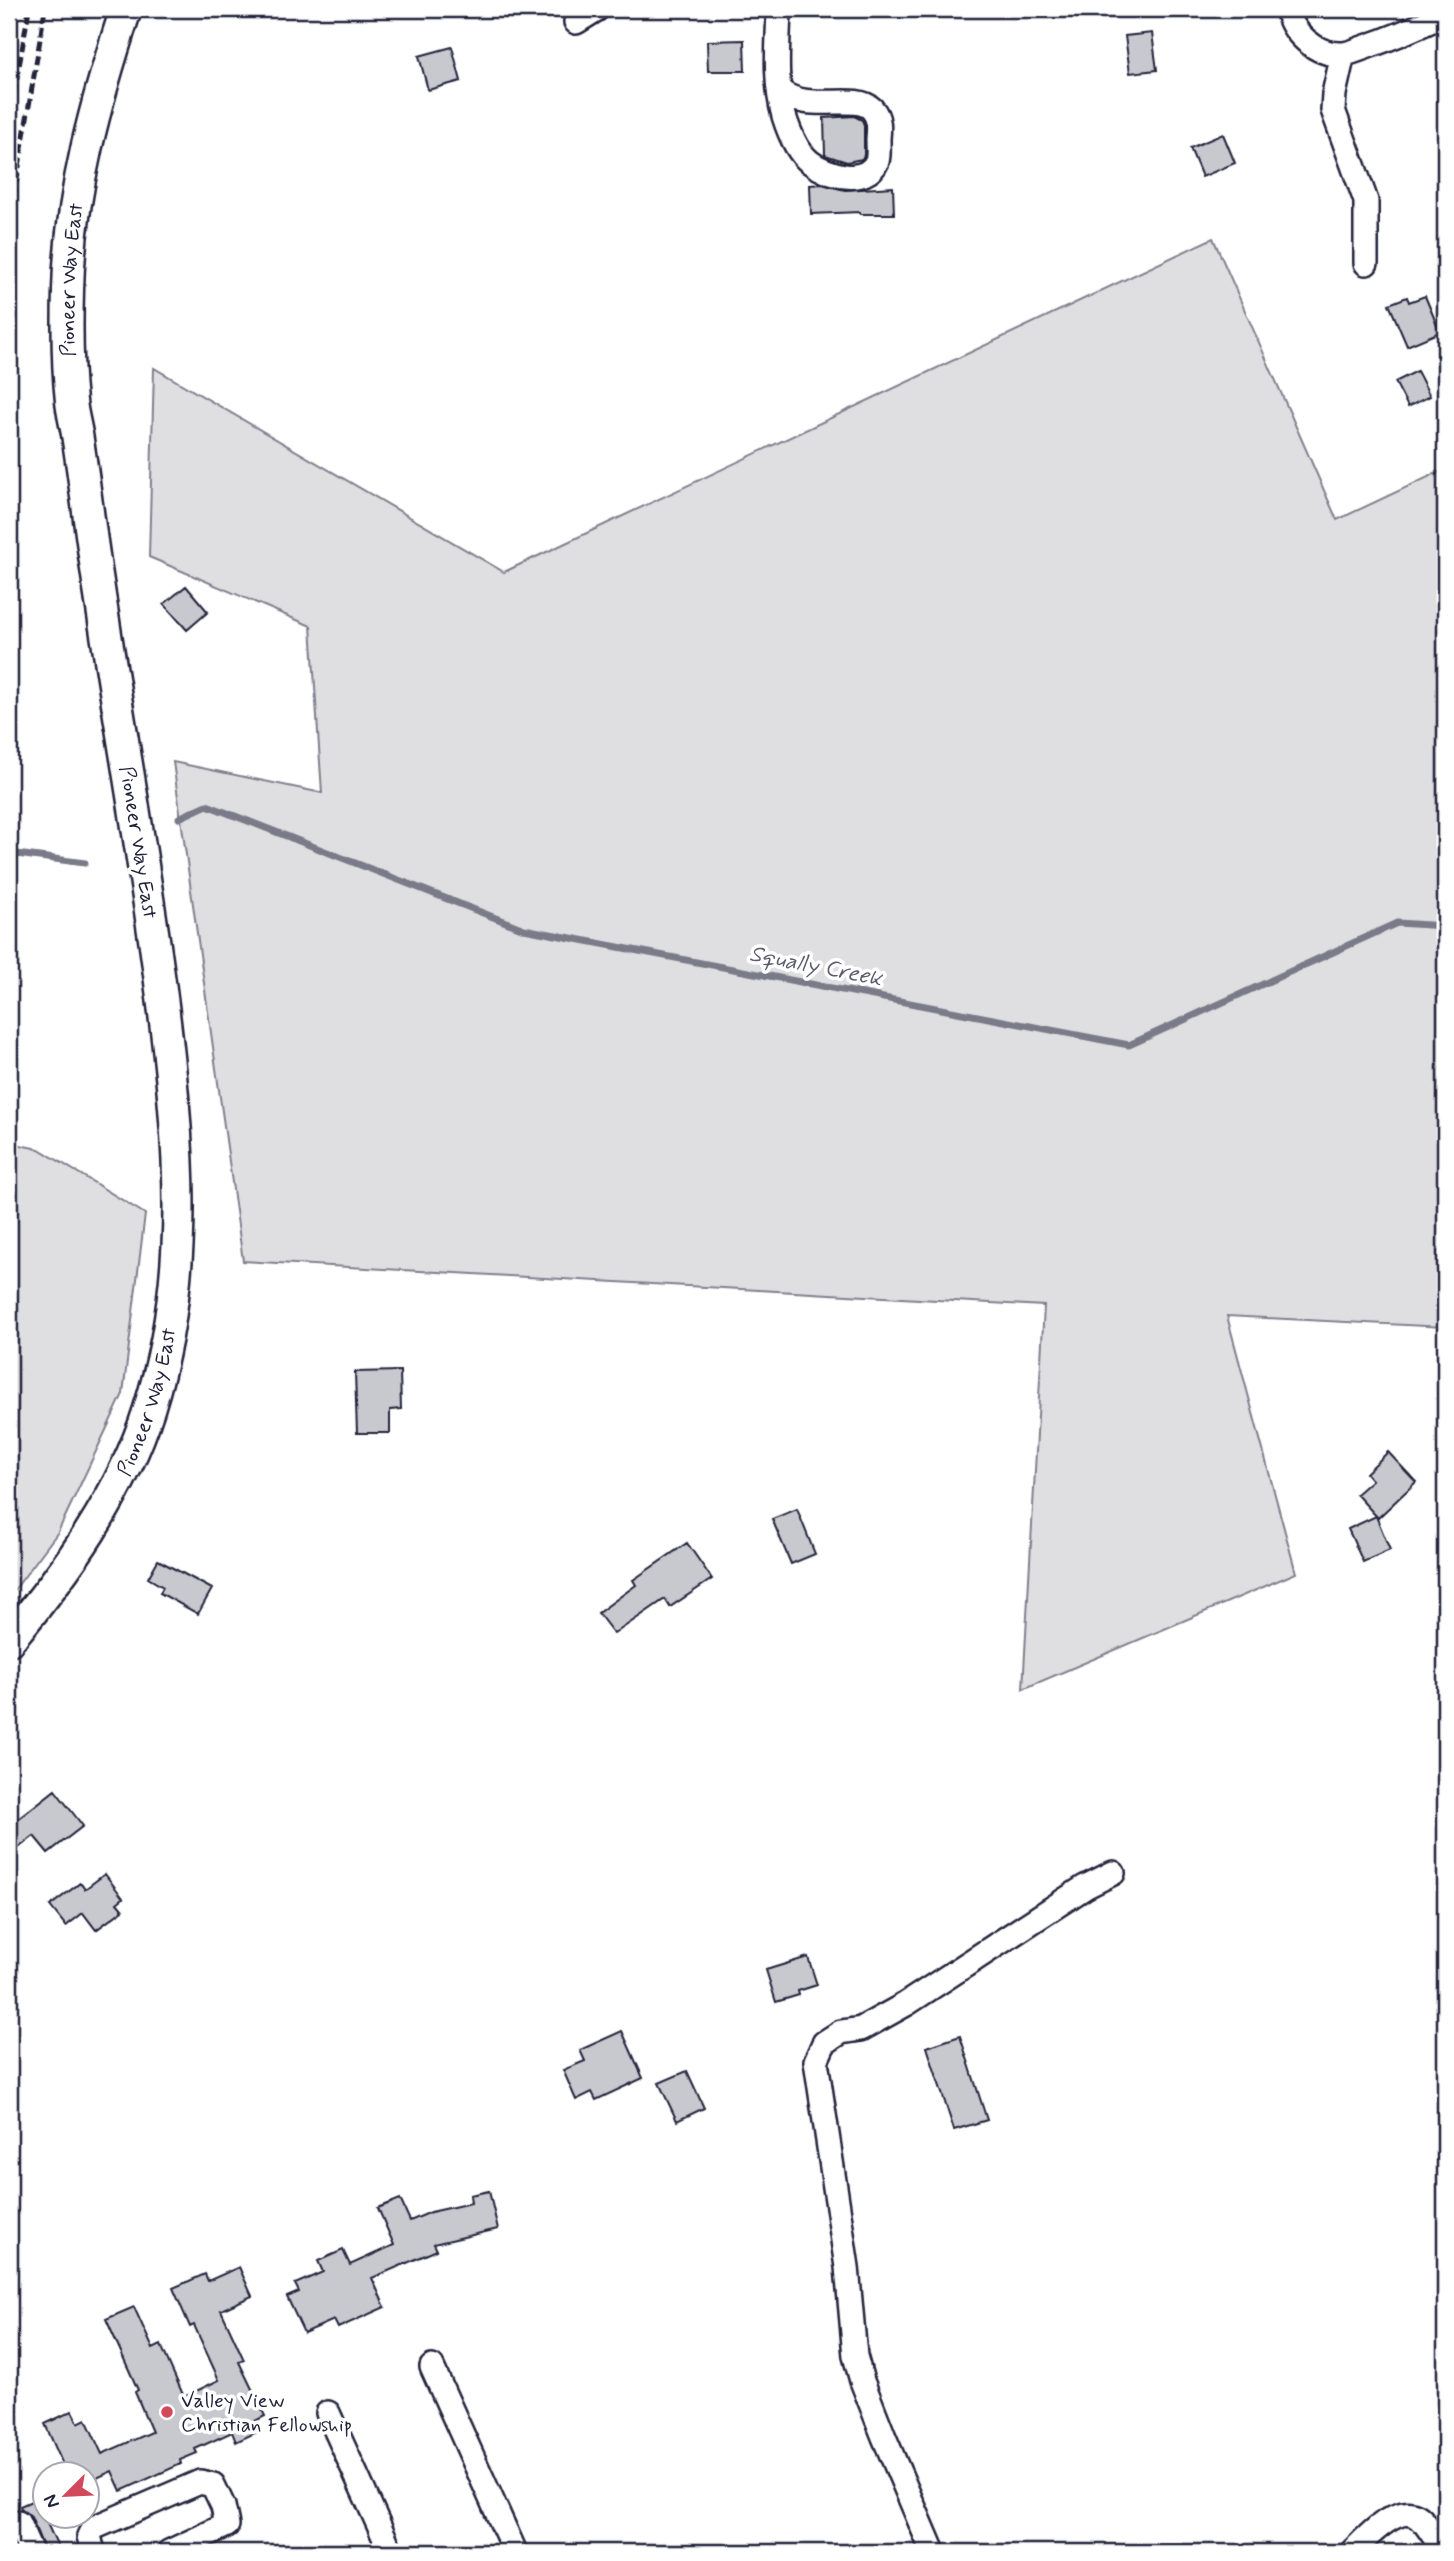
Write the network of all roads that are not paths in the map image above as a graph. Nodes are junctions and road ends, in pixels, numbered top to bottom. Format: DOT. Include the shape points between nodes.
graph roads {
  1 [pos="126,9"];
  2 [pos="597,9"];
  3 [pos="779,9"];
  4 [pos="1287,9"];
  5 [pos="1445,15"];
  6 [pos="576,22"];
  7 [pos="1343,54"];
  8 [pos="780,91"];
  9 [pos="1366,262"];
  10 [pos="9,1640"];
  11 [pos="1113,1873"];
  12 [pos="432,2367"];
  13 [pos="328,2413"];
  14 [pos="18,2523"];
  15 [pos="31,2552"];
  16 [pos="93,2552"];
  17 [pos="169,2552"];
  18 [pos="391,2552"];
  19 [pos="514,2552"];
  20 [pos="933,2552"];
  21 [pos="1352,2552"];
  22 [pos="1445,2552"];
  1 -- 10 [label="main road, Pioneer Way East" via="99,93 71,235 71,403 155,940 174,1098 180,1232 174,1302 148,1412 123,1471 86,1538"];
  2 -- 6 [label="street"];
  3 -- 8 [label="street"];
  4 -- 7 [label="street" via="1298,34 1325,51"];
  5 -- 7 [label="street"];
  7 -- 9 [label="street" via="1332,110 1366,201"];
  8 -- 8 [label="street" via="797,147 810,162 831,174 847,176 872,169 878,159 879,121 868,105 805,103"];
  11 -- 20 [label="street" via="905,2004 861,2029 841,2032 824,2043 816,2061 847,2267 855,2356"];
  12 -- 19 [label="street"];
  13 -- 18 [label="street"];
  14 -- 15 [label="street"];
  16 -- 17 [label="street" via="89,2536 93,2528 200,2482 213,2485 227,2525"];
  21 -- 22 [label="street" via="1387,2521 1405,2513 1418,2516"];
}
